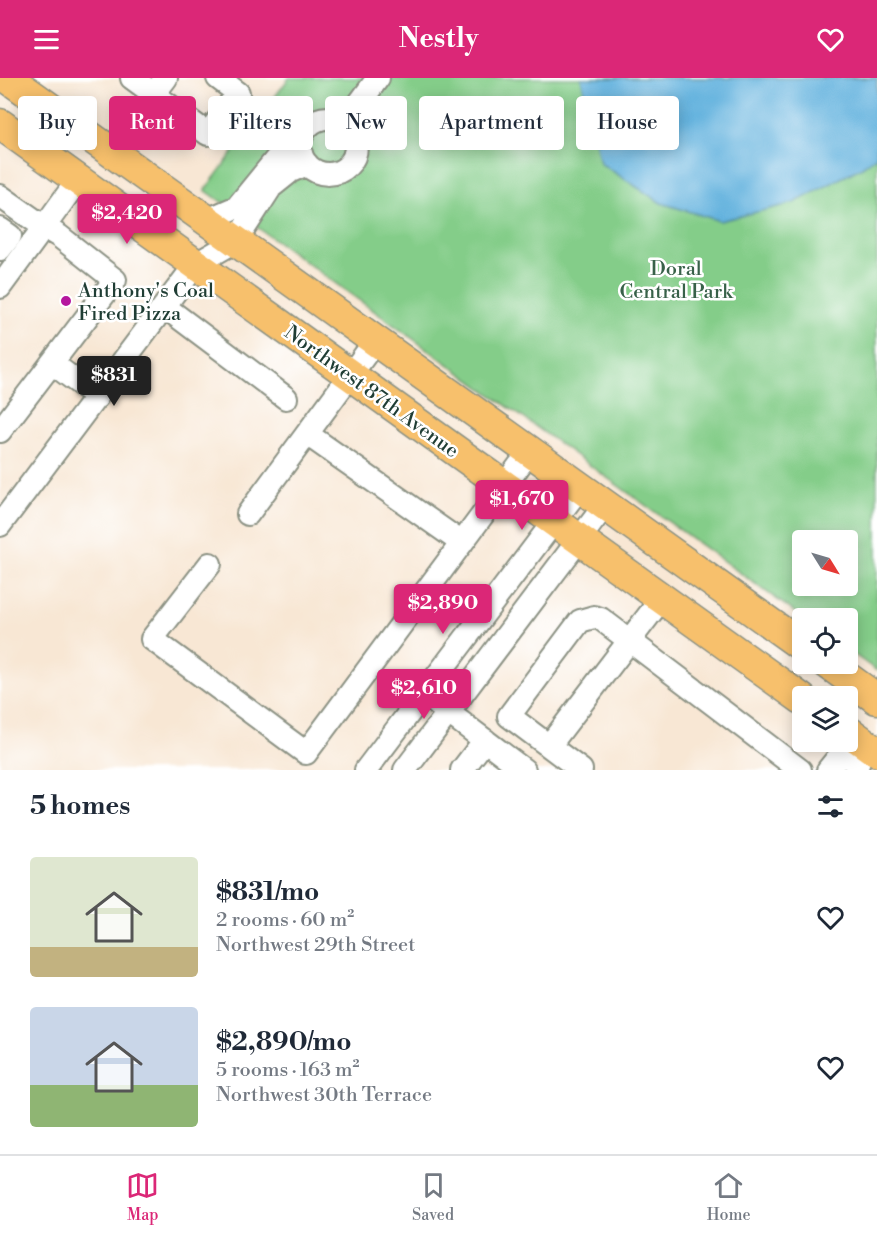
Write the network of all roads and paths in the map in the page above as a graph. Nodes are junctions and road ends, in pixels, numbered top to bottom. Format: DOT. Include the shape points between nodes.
graph roads {
  1 [pos="8,78"];
  2 [pos="132,78"];
  3 [pos="218,78"];
  4 [pos="378,78"];
  5 [pos="160,86"];
  6 [pos="365,96"];
  7 [pos="325,119"];
  8 [pos="0,124"];
  9 [pos="355,150"];
  10 [pos="110,152"];
  11 [pos="304,154"];
  12 [pos="78,180"];
  13 [pos="0,196"];
  14 [pos="207,220"];
  15 [pos="44,227"];
  16 [pos="0,229"];
  17 [pos="236,241"];
  18 [pos="0,249"];
  19 [pos="196,264"];
  20 [pos="0,287"];
  21 [pos="165,307"];
  22 [pos="376,340"];
  23 [pos="52,363"];
  24 [pos="350,375"];
  25 [pos="97,397"];
  26 [pos="286,398"];
  27 [pos="0,431"];
  28 [pos="307,434"];
  29 [pos="530,451"];
  30 [pos="505,486"];
  31 [pos="580,487"];
  32 [pos="605,505"];
  33 [pos="248,514"];
  34 [pos="555,522"];
  35 [pos="0,525"];
  36 [pos="580,539"];
  37 [pos="462,543"];
  38 [pos="210,564"];
  39 [pos="662,598"];
  40 [pos="792,639"];
  41 [pos="629,641"];
  42 [pos="842,674"];
  43 [pos="792,692"];
  44 [pos="423,695"];
  45 [pos="877,699"];
  46 [pos="448,713"];
  47 [pos="484,740"];
  48 [pos="864,744"];
  49 [pos="549,746"];
  50 [pos="366,770"];
  51 [pos="405,770"];
  52 [pos="462,770"];
  53 [pos="524,770"];
  54 [pos="581,770"];
  55 [pos="800,770"];
  56 [pos="828,770"];
  1 -- 10 [label="main road"];
  2 -- 5 [label="street"];
  3 -- 5 [label="street" via="238,93 208,134"];
  4 -- 6 [label="street"];
  5 -- 10 [label="street"];
  7 -- 11 [label="street" via="314,122 302,135"];
  8 -- 12 [label="main road, Northwest 87th Avenue"];
  9 -- 11 [label="street" via="345,168 328,174 319,172"];
  10 -- 14 [label="main road"];
  11 -- 14 [label="street" via="286,151 237,207"];
  11 -- 17 [label="street" via="271,188"];
  12 -- 15 [label="street"];
  12 -- 19 [label="main road, Northwest 87th Avenue"];
  13 -- 15 [label="street"];
  14 -- 17 [label="main road"];
  15 -- 20 [label="street"];
  15 -- 23 [label="street" via="116,280"];
  16 -- 18 [label="street" via="10,236"];
  17 -- 19 [label="street"];
  17 -- 22 [label="main road"];
  19 -- 21 [label="street"];
  19 -- 24 [label="main road, Northwest 87th Avenue"];
  21 -- 25 [label="street"];
  21 -- 26 [label="street"];
  22 -- 24 [label="street"];
  22 -- 29 [label="main road"];
  23 -- 25 [label="street"];
  23 -- 27 [label="street"];
  24 -- 28 [label="street"];
  24 -- 30 [label="main road, Northwest 87th Avenue"];
  25 -- 35 [label="street"];
  28 -- 33 [label="street"];
  28 -- 37 [label="street"];
  29 -- 30 [label="street"];
  29 -- 31 [label="main road"];
  30 -- 34 [label="main road, Northwest 87th Avenue"];
  30 -- 37 [label="street"];
  31 -- 32 [label="main road"];
  31 -- 34 [label="street"];
  32 -- 36 [label="street"];
  32 -- 40 [label="main road"];
  34 -- 36 [label="main road, Northwest 87th Avenue"];
  34 -- 44 [label="street"];
  36 -- 39 [label="main road, Northwest 87th Avenue"];
  36 -- 46 [label="street"];
  37 -- 38 [label="street" via="306,753 152,639"];
  39 -- 41 [label="street"];
  39 -- 43 [label="main road, Northwest 87th Avenue"];
  41 -- 49 [label="street"];
  41 -- 49 [label="street" via="598,618 580,621 509,716"];
  41 -- 55 [label="street"];
  42 -- 45 [label="main road"];
  44 -- 46 [label="street"];
  44 -- 50 [label="street"];
  46 -- 47 [label="street"];
  46 -- 51 [label="street"];
  47 -- 52 [label="street"];
  47 -- 53 [label="street"];
  48 -- 56 [label="street" via="836,760"];
  49 -- 54 [label="street"];
}
